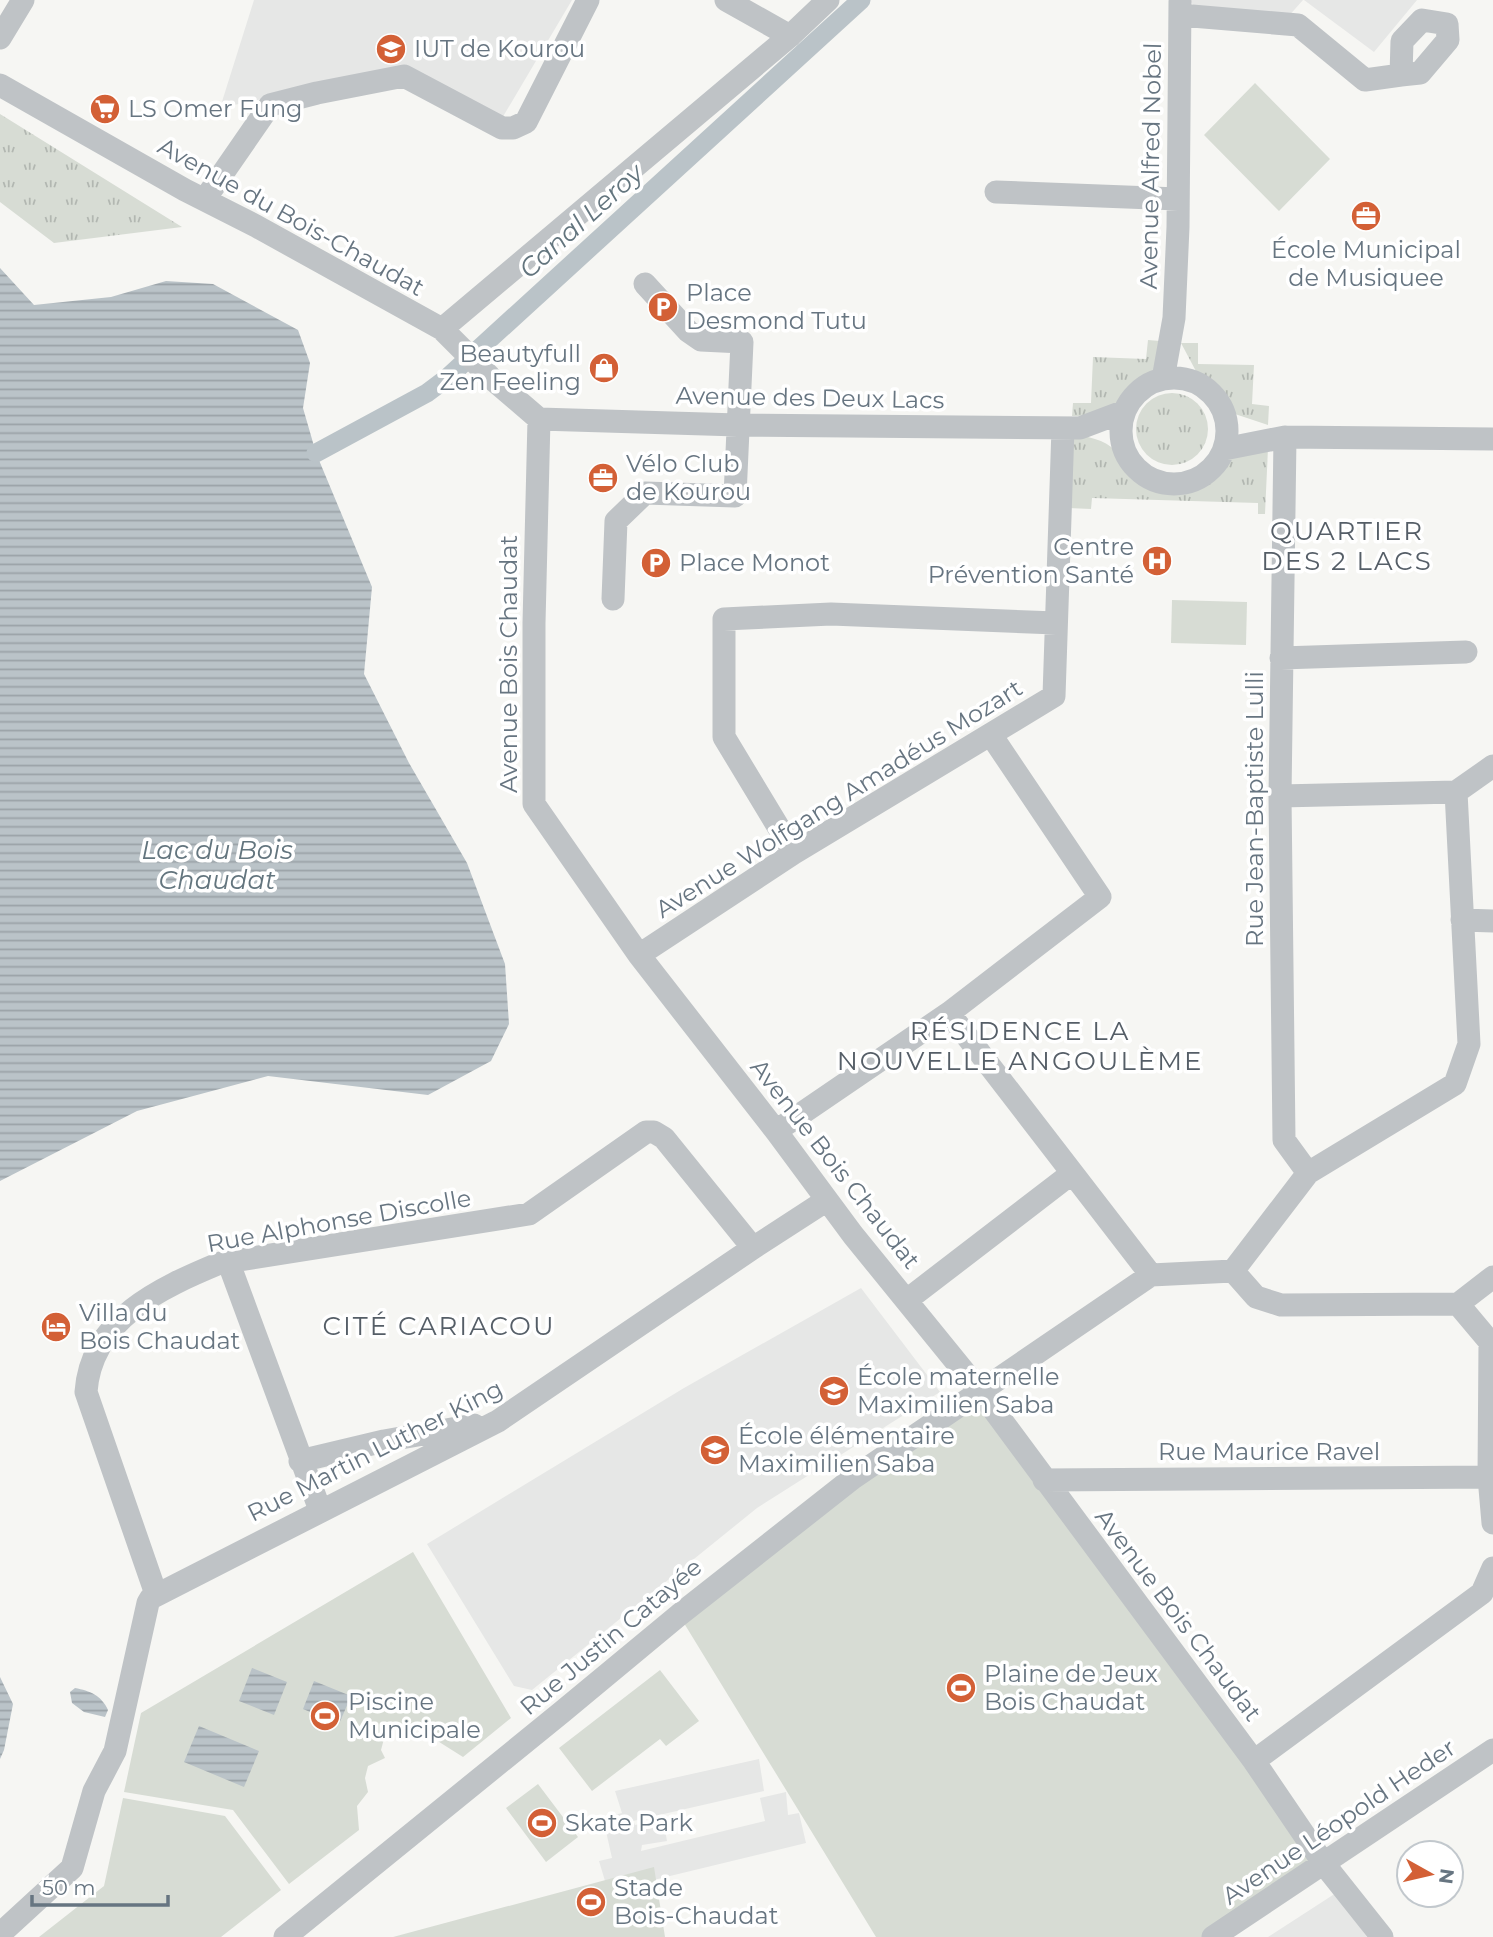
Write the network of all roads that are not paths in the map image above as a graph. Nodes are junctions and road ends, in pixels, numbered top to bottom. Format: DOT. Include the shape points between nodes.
graph roads {
  1 [pos="23,0"];
  2 [pos="588,0"];
  3 [pos="726,0"];
  4 [pos="828,0"];
  5 [pos="1180,7"];
  6 [pos="790,36"];
  7 [pos="0,38"];
  8 [pos="1401,75"];
  9 [pos="0,85"];
  10 [pos="996,192"];
  11 [pos="1178,199"];
  12 [pos="205,200"];
  13 [pos="645,284"];
  14 [pos="442,329"];
  15 [pos="1173,332"];
  16 [pos="1163,379"];
  17 [pos="1190,381"];
  18 [pos="1125,411"];
  19 [pos="539,419"];
  20 [pos="1226,421"];
  21 [pos="738,425"];
  22 [pos="1072,428"];
  23 [pos="1285,437"];
  24 [pos="1493,439"];
  25 [pos="1123,447"];
  26 [pos="1224,449"];
  27 [pos="613,599"];
  28 [pos="1056,623"];
  29 [pos="1466,652"];
  30 [pos="1281,659"];
  31 [pos="991,735"];
  32 [pos="1493,765"];
  33 [pos="1456,792"];
  34 [pos="1280,796"];
  35 [pos="794,853"];
  36 [pos="1462,920"];
  37 [pos="1493,921"];
  38 [pos="639,955"];
  39 [pos="949,1013"];
  40 [pos="776,1131"];
  41 [pos="1308,1173"];
  42 [pos="1071,1174"];
  43 [pos="827,1200"];
  44 [pos="753,1248"];
  45 [pos="228,1261"];
  46 [pos="1233,1271"];
  47 [pos="1151,1275"];
  48 [pos="1493,1277"];
  49 [pos="907,1300"];
  50 [pos="1458,1304"];
  51 [pos="1491,1341"];
  52 [pos="979,1390"];
  53 [pos="498,1421"];
  54 [pos="300,1461"];
  55 [pos="1491,1477"];
  56 [pos="1044,1480"];
  57 [pos="320,1510"];
  58 [pos="1493,1523"];
  59 [pos="1493,1568"];
  60 [pos="156,1594"];
  61 [pos="1493,1750"];
  62 [pos="1254,1761"];
  63 [pos="1324,1864"];
  64 [pos="0,1934"];
  65 [pos="285,1937"];
  66 [pos="1213,1937"];
  67 [pos="1382,1937"];
  1 -- 7 [label="street"];
  2 -- 12 [label="street" via="526,122 502,128 404,76 317,93 270,105"];
  3 -- 6 [label="street"];
  4 -- 6 [label="street"];
  5 -- 8 [label="street" via="1298,25 1365,80"];
  5 -- 11 [label="street, Avenue Alfred Nobel"];
  6 -- 14 [label="street"];
  9 -- 12 [label="street, Avenue du Bois-Chaudat"];
  10 -- 11 [label="street"];
  11 -- 15 [label="street, Avenue Alfred Nobel"];
  12 -- 14 [label="street, Avenue du Bois-Chaudat"];
  13 -- 21 [label="street" via="701,340 742,342"];
  14 -- 19 [label="street, Avenue du Bois-Chaudat"];
  15 -- 16 [label="street, Avenue Alfred Nobel"];
  15 -- 17 [label="street, Avenue Alfred Nobel"];
  16 -- 17 [label="street"];
  16 -- 18 [label="street" via="1133,396"];
  17 -- 20 [label="street" via="1213,396"];
  18 -- 22 [label="street, Avenue des Deux Lacs"];
  18 -- 25 [label="street"];
  19 -- 21 [label="street, Avenue des Deux Lacs"];
  19 -- 38 [label="street, Avenue Bois Chaudat" via="534,804"];
  20 -- 23 [label="street"];
  20 -- 26 [label="street"];
  21 -- 22 [label="street, Avenue des Deux Lacs"];
  21 -- 27 [label="street" via="736,496 645,493 616,521"];
  22 -- 25 [label="street, Avenue des Deux Lacs"];
  22 -- 28 [label="street, Avenue Wolfgang Amadéus Mozart"];
  23 -- 24 [label="street"];
  23 -- 26 [label="street"];
  23 -- 30 [label="street, Rue Jean-Baptiste Lulli"];
  25 -- 26 [label="street" via="1141,474 1172,485 1204,475"];
  28 -- 31 [label="street, Avenue Wolfgang Amadéus Mozart" via="1054,696"];
  28 -- 35 [label="street" via="831,614 724,620 724,737"];
  29 -- 30 [label="street"];
  30 -- 34 [label="street, Rue Jean-Baptiste Lulli"];
  31 -- 35 [label="street, Avenue Wolfgang Amadéus Mozart"];
  31 -- 39 [label="street" via="1100,897"];
  32 -- 33 [label="street"];
  33 -- 34 [label="street"];
  33 -- 36 [label="street"];
  34 -- 41 [label="street, Rue Jean-Baptiste Lulli" via="1284,1140"];
  35 -- 38 [label="street, Avenue Wolfgang Amadéus Mozart"];
  36 -- 37 [label="street"];
  36 -- 41 [label="street" via="1469,1044 1455,1084"];
  38 -- 40 [label="street, Avenue Bois Chaudat"];
  39 -- 40 [label="street"];
  39 -- 42 [label="street"];
  40 -- 43 [label="street, Avenue Bois Chaudat"];
  41 -- 46 [label="street"];
  42 -- 47 [label="street"];
  42 -- 49 [label="street"];
  43 -- 44 [label="street, Rue Martin Luther King"];
  43 -- 49 [label="street, Avenue Bois Chaudat"];
  44 -- 45 [label="street, Rue Alphonse Discolle" via="664,1138 650,1131 530,1214"];
  44 -- 53 [label="street, Rue Martin Luther King"];
  45 -- 54 [label="street"];
  45 -- 60 [label="street, Rue Alphonse Discolle" via="176,1281 133,1308 95,1354 88,1372 86,1392"];
  46 -- 47 [label="street"];
  46 -- 50 [label="street" via="1256,1297 1281,1305"];
  47 -- 52 [label="street, Rue Justin Catayée"];
  48 -- 50 [label="street"];
  49 -- 52 [label="street, Avenue Bois Chaudat"];
  50 -- 51 [label="street"];
  51 -- 55 [label="street"];
  52 -- 56 [label="street, Avenue Bois Chaudat"];
  52 -- 65 [label="street, Rue Justin Catayée" via="853,1478 726,1577"];
  53 -- 54 [label="street"];
  53 -- 57 [label="street, Rue Martin Luther King"];
  54 -- 57 [label="street"];
  55 -- 56 [label="street, Rue Maurice Ravel"];
  55 -- 58 [label="street"];
  56 -- 62 [label="street, Avenue Bois Chaudat"];
  57 -- 60 [label="street, Rue Martin Luther King"];
  59 -- 62 [label="street" via="1482,1593"];
  60 -- 64 [label="street" via="148,1603 120,1720 96,1755 94,1791 72,1868"];
  61 -- 63 [label="street, Avenue Léopold Heder"];
  62 -- 63 [label="street, Avenue Bois Chaudat"];
  63 -- 66 [label="street, Avenue Léopold Heder"];
  63 -- 67 [label="street, Avenue Bois Chaudat"];
}
